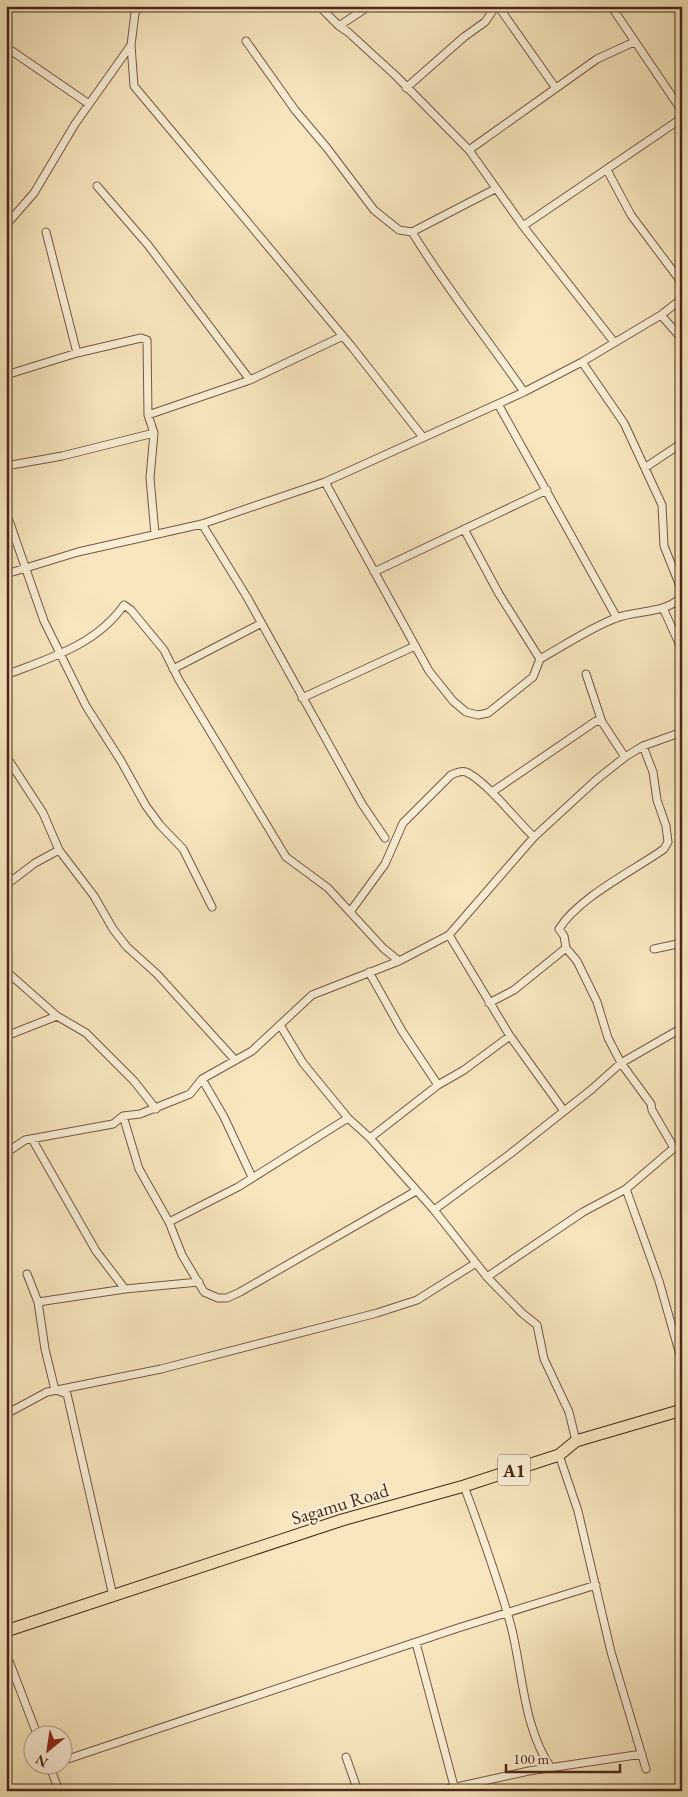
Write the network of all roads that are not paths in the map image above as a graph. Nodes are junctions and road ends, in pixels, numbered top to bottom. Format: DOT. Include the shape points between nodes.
graph roads {
  1 [pos="10,6"];
  2 [pos="140,6"];
  3 [pos="319,6"];
  4 [pos="369,6"];
  5 [pos="497,6"];
  6 [pos="611,6"];
  7 [pos="6,12"];
  8 [pos="339,26"];
  9 [pos="246,41"];
  10 [pos="634,42"];
  11 [pos="131,45"];
  12 [pos="6,47"];
  13 [pos="555,87"];
  14 [pos="406,88"];
  15 [pos="89,104"];
  16 [pos="682,111"];
  17 [pos="682,118"];
  18 [pos="469,150"];
  19 [pos="607,170"];
  20 [pos="97,186"];
  21 [pos="495,188"];
  22 [pos="6,225"];
  23 [pos="523,226"];
  24 [pos="46,232"];
  25 [pos="412,232"];
  26 [pos="682,283"];
  27 [pos="682,296"];
  28 [pos="661,315"];
  29 [pos="343,336"];
  30 [pos="682,339"];
  31 [pos="614,342"];
  32 [pos="77,354"];
  33 [pos="582,362"];
  34 [pos="6,375"];
  35 [pos="250,380"];
  36 [pos="524,392"];
  37 [pos="498,404"];
  38 [pos="148,415"];
  39 [pos="154,433"];
  40 [pos="422,436"];
  41 [pos="682,443"];
  42 [pos="6,466"];
  43 [pos="646,467"];
  44 [pos="325,482"];
  45 [pos="547,490"];
  46 [pos="6,512"];
  47 [pos="202,524"];
  48 [pos="464,529"];
  49 [pos="155,534"];
  50 [pos="25,568"];
  51 [pos="374,572"];
  52 [pos="6,574"];
  53 [pos="663,608"];
  54 [pos="617,618"];
  55 [pos="260,624"];
  56 [pos="416,646"];
  57 [pos="682,650"];
  58 [pos="60,655"];
  59 [pos="540,659"];
  60 [pos="173,669"];
  61 [pos="586,674"];
  62 [pos="6,675"];
  63 [pos="302,698"];
  64 [pos="602,722"];
  65 [pos="682,732"];
  66 [pos="644,746"];
  67 [pos="6,756"];
  68 [pos="625,756"];
  69 [pos="10,769"];
  70 [pos="492,792"];
  71 [pos="534,836"];
  72 [pos="385,838"];
  73 [pos="59,850"];
  74 [pos="6,884"];
  75 [pos="212,907"];
  76 [pos="350,912"];
  77 [pos="449,934"];
  78 [pos="682,943"];
  79 [pos="566,948"];
  80 [pos="654,949"];
  81 [pos="399,960"];
  82 [pos="6,971"];
  83 [pos="369,972"];
  84 [pos="489,1004"];
  85 [pos="57,1016"];
  86 [pos="280,1025"];
  87 [pos="682,1028"];
  88 [pos="6,1036"];
  89 [pos="510,1036"];
  90 [pos="235,1060"];
  91 [pos="621,1063"];
  92 [pos="202,1079"];
  93 [pos="438,1085"];
  94 [pos="156,1109"];
  95 [pos="564,1111"];
  96 [pos="123,1116"];
  97 [pos="348,1118"];
  98 [pos="370,1138"];
  99 [pos="32,1139"];
  100 [pos="6,1153"];
  101 [pos="252,1177"];
  102 [pos="626,1189"];
  103 [pos="416,1191"];
  104 [pos="434,1210"];
  105 [pos="169,1222"];
  106 [pos="476,1263"];
  107 [pos="27,1274"];
  108 [pos="487,1277"];
  109 [pos="199,1282"];
  110 [pos="125,1289"];
  111 [pos="38,1302"];
  112 [pos="682,1362"];
  113 [pos="56,1390"];
  114 [pos="682,1410"];
  115 [pos="6,1414"];
  116 [pos="576,1441"];
  117 [pos="559,1456"];
  118 [pos="464,1486"];
  119 [pos="596,1585"];
  120 [pos="113,1596"];
  121 [pos="506,1613"];
  122 [pos="6,1631"];
  123 [pos="416,1643"];
  124 [pos="6,1653"];
  125 [pos="33,1724"];
  126 [pos="642,1754"];
  127 [pos="346,1757"];
  128 [pos="72,1758"];
  129 [pos="551,1768"];
  130 [pos="646,1769"];
  131 [pos="53,1774"];
  132 [pos="454,1786"];
  133 [pos="59,1791"];
  134 [pos="358,1791"];
  135 [pos="438,1791"];
  1 -- 7 [label="street"];
  2 -- 11 [label="street" via="135,13"];
  3 -- 8 [label="street"];
  4 -- 8 [label="street"];
  5 -- 13 [label="street"];
  5 -- 14 [label="street" via="485,22"];
  6 -- 10 [label="street"];
  8 -- 14 [label="street"];
  9 -- 25 [label="street" via="295,110 374,210 399,230"];
  10 -- 13 [label="street" via="597,59"];
  10 -- 16 [label="street"];
  11 -- 15 [label="street"];
  11 -- 29 [label="street" via="134,86"];
  12 -- 15 [label="street"];
  13 -- 18 [label="street"];
  14 -- 18 [label="street"];
  15 -- 22 [label="street" via="34,193"];
  17 -- 19 [label="street"];
  18 -- 21 [label="street"];
  19 -- 23 [label="street"];
  19 -- 26 [label="street" via="631,215"];
  20 -- 35 [label="street" via="148,245"];
  21 -- 23 [label="street"];
  21 -- 25 [label="street"];
  23 -- 31 [label="street"];
  24 -- 32 [label="street"];
  25 -- 36 [label="street"];
  27 -- 28 [label="street"];
  28 -- 30 [label="street"];
  28 -- 31 [label="street"];
  29 -- 35 [label="street"];
  29 -- 40 [label="street"];
  31 -- 33 [label="street"];
  32 -- 34 [label="street"];
  32 -- 38 [label="street" via="141,338 147,340"];
  33 -- 36 [label="street"];
  33 -- 43 [label="street" via="624,423"];
  35 -- 38 [label="street"];
  36 -- 37 [label="street"];
  37 -- 40 [label="street"];
  37 -- 45 [label="street"];
  38 -- 39 [label="street"];
  39 -- 42 [label="street"];
  39 -- 49 [label="street" via="150,478"];
  40 -- 44 [label="street"];
  41 -- 43 [label="street"];
  43 -- 53 [label="street" via="662,505 664,546 682,596"];
  44 -- 47 [label="street"];
  44 -- 51 [label="street"];
  45 -- 48 [label="street"];
  45 -- 54 [label="street"];
  46 -- 50 [label="street"];
  47 -- 49 [label="street"];
  47 -- 55 [label="street"];
  48 -- 51 [label="street"];
  48 -- 59 [label="street" via="499,594"];
  49 -- 50 [label="street"];
  50 -- 52 [label="street"];
  50 -- 58 [label="street"];
  51 -- 56 [label="street"];
  53 -- 54 [label="street"];
  53 -- 57 [label="street"];
  54 -- 59 [label="street"];
  55 -- 60 [label="street"];
  55 -- 63 [label="street"];
  56 -- 59 [label="street" via="429,671 453,700 466,712 478,715 488,712 533,677"];
  56 -- 63 [label="street"];
  58 -- 60 [label="street" via="86,642 124,606 164,650"];
  58 -- 62 [label="street"];
  58 -- 75 [label="street" via="86,706 146,806 183,849"];
  60 -- 76 [label="street" via="286,857 328,888"];
  61 -- 64 [label="street"];
  63 -- 72 [label="street"];
  64 -- 68 [label="street"];
  64 -- 70 [label="street" via="596,721"];
  65 -- 66 [label="street"];
  66 -- 68 [label="street"];
  66 -- 79 [label="street" via="668,842 664,849 569,915 560,929"];
  67 -- 69 [label="street"];
  68 -- 71 [label="street"];
  69 -- 73 [label="street" via="43,813"];
  70 -- 71 [label="street"];
  70 -- 76 [label="street" via="466,772 452,775 403,823 385,864"];
  71 -- 77 [label="street"];
  73 -- 74 [label="street"];
  73 -- 90 [label="street" via="127,947 157,974"];
  76 -- 81 [label="street"];
  77 -- 81 [label="street"];
  77 -- 84 [label="street"];
  78 -- 80 [label="street"];
  79 -- 84 [label="street" via="514,990"];
  79 -- 91 [label="street" via="578,961"];
  81 -- 83 [label="street"];
  82 -- 85 [label="street"];
  83 -- 86 [label="street" via="312,995"];
  83 -- 93 [label="street" via="402,1031"];
  84 -- 89 [label="street"];
  85 -- 88 [label="street"];
  85 -- 94 [label="street" via="86,1033 134,1081"];
  86 -- 90 [label="street" via="252,1051"];
  86 -- 97 [label="street" via="303,1063"];
  87 -- 91 [label="street"];
  89 -- 93 [label="street"];
  89 -- 95 [label="street"];
  90 -- 92 [label="street"];
  91 -- 95 [label="street"];
  91 -- 102 [label="street" via="651,1104 674,1148"];
  92 -- 94 [label="street" via="190,1094"];
  92 -- 101 [label="street"];
  93 -- 98 [label="street"];
  94 -- 96 [label="street"];
  95 -- 104 [label="street"];
  96 -- 99 [label="street" via="113,1124"];
  96 -- 105 [label="street" via="139,1169"];
  97 -- 98 [label="street"];
  97 -- 101 [label="street"];
  98 -- 103 [label="street"];
  99 -- 100 [label="street"];
  99 -- 110 [label="street" via="96,1250"];
  101 -- 105 [label="street"];
  102 -- 108 [label="street" via="583,1212"];
  102 -- 112 [label="street" via="659,1281"];
  103 -- 104 [label="street"];
  103 -- 109 [label="street" via="227,1298 204,1292"];
  104 -- 106 [label="street"];
  105 -- 109 [label="street" via="182,1255"];
  106 -- 108 [label="street"];
  106 -- 113 [label="street" via="417,1300 161,1370"];
  107 -- 111 [label="street"];
  108 -- 116 [label="street" via="537,1325 544,1359 569,1412"];
  109 -- 110 [label="street"];
  110 -- 111 [label="street"];
  111 -- 113 [label="street" via="45,1349"];
  113 -- 115 [label="street"];
  113 -- 120 [label="street" via="67,1394"];
  114 -- 116 [label="highway, Sagamu Road / A1"];
  116 -- 117 [label="highway, Sagamu Road / A1"];
  117 -- 118 [label="highway, Sagamu Road / A1"];
  117 -- 119 [label="street" via="578,1511"];
  118 -- 120 [label="highway, Sagamu Road / A1" via="342,1520"];
  118 -- 121 [label="street"];
  119 -- 121 [label="street"];
  119 -- 126 [label="street" via="611,1652"];
  120 -- 122 [label="highway, Sagamu Road / A1"];
  121 -- 123 [label="street"];
  121 -- 129 [label="street" via="532,1724 540,1749"];
  123 -- 128 [label="street"];
  123 -- 132 [label="street"];
  124 -- 125 [label="street"];
  126 -- 129 [label="street"];
  126 -- 130 [label="street"];
  127 -- 134 [label="street"];
  129 -- 132 [label="street"];
  131 -- 133 [label="street"];
  132 -- 135 [label="street"];
}
